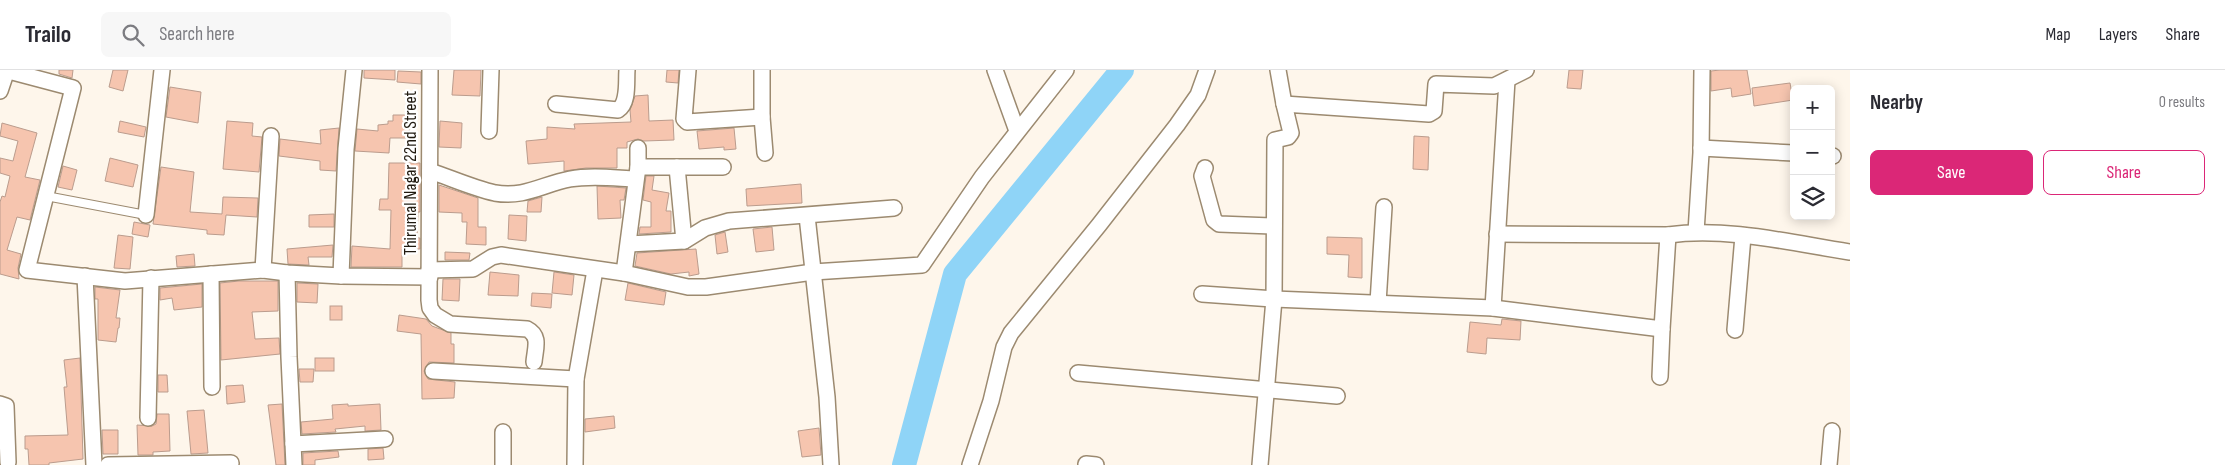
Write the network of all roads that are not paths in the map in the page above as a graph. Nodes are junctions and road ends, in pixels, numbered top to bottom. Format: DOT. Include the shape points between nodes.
graph roads {
  1 [pos="6,70"];
  2 [pos="162,70"];
  3 [pos="354,70"];
  4 [pos="430,70"];
  5 [pos="491,70"];
  6 [pos="628,70"];
  7 [pos="688,70"];
  8 [pos="762,70"];
  9 [pos="995,70"];
  10 [pos="1066,70"];
  11 [pos="1207,70"];
  12 [pos="1278,70"];
  13 [pos="1526,70"];
  14 [pos="1702,70"];
  15 [pos="1436,77"];
  16 [pos="1507,80"];
  17 [pos="0,91"];
  18 [pos="556,104"];
  19 [pos="1284,104"];
  20 [pos="762,117"];
  21 [pos="1017,131"];
  22 [pos="489,132"];
  23 [pos="271,136"];
  24 [pos="638,148"];
  25 [pos="1701,148"];
  26 [pos="765,153"];
  27 [pos="1790,153"];
  28 [pos="677,167"];
  29 [pos="723,167"];
  30 [pos="1205,168"];
  31 [pos="430,171"];
  32 [pos="636,173"];
  33 [pos="46,196"];
  34 [pos="1384,207"];
  35 [pos="894,208"];
  36 [pos="146,216"];
  37 [pos="807,216"];
  38 [pos="1274,226"];
  39 [pos="1696,232"];
  40 [pos="1497,234"];
  41 [pos="1668,236"];
  42 [pos="1743,236"];
  43 [pos="684,241"];
  44 [pos="629,244"];
  45 [pos="1850,252"];
  46 [pos="263,270"];
  47 [pos="595,270"];
  48 [pos="813,272"];
  49 [pos="287,273"];
  50 [pos="430,273"];
  51 [pos="624,273"];
  52 [pos="211,274"];
  53 [pos="85,276"];
  54 [pos="341,276"];
  55 [pos="151,278"];
  56 [pos="1202,294"];
  57 [pos="1274,299"];
  58 [pos="1378,303"];
  59 [pos="1493,308"];
  60 [pos="1662,329"];
  61 [pos="1735,330"];
  62 [pos="534,362"];
  63 [pos="433,372"];
  64 [pos="1078,373"];
  65 [pos="1660,377"];
  66 [pos="576,379"];
  67 [pos="212,387"];
  68 [pos="1268,389"];
  69 [pos="1337,396"];
  70 [pos="0,404"];
  71 [pos="148,418"];
  72 [pos="503,432"];
  73 [pos="1832,432"];
  74 [pos="384,439"];
  75 [pos="293,444"];
  76 [pos="6,463"];
  77 [pos="231,464"];
  78 [pos="94,465"];
  79 [pos="108,465"];
  80 [pos="294,465"];
  81 [pos="503,465"];
  82 [pos="575,465"];
  83 [pos="831,465"];
  84 [pos="970,465"];
  85 [pos="1260,465"];
  86 [pos="1829,465"];
  1 -- 17 [label="street"];
  1 -- 33 [label="street" via="73,88"];
  2 -- 36 [label="street"];
  3 -- 54 [label="street" via="346,149"];
  4 -- 31 [label="street, Thirumal Nagar 22nd Street"];
  5 -- 22 [label="street"];
  6 -- 18 [label="street" via="621,108"];
  7 -- 20 [label="street" via="684,119 687,122"];
  8 -- 20 [label="street"];
  9 -- 21 [label="street"];
  10 -- 21 [label="street"];
  11 -- 84 [label="street" via="1198,95 1177,125 1010,333"];
  12 -- 19 [label="street"];
  13 -- 16 [label="street"];
  14 -- 25 [label="street"];
  15 -- 16 [label="street" via="1494,86"];
  15 -- 19 [label="street" via="1434,111 1429,114"];
  16 -- 40 [label="street"];
  19 -- 38 [label="street" via="1291,133 1288,138 1275,140"];
  20 -- 26 [label="street"];
  21 -- 48 [label="street" via="958,208 922,265"];
  23 -- 46 [label="street"];
  24 -- 32 [label="street"];
  25 -- 27 [label="street"];
  25 -- 39 [label="street"];
  28 -- 29 [label="street"];
  28 -- 32 [label="street"];
  28 -- 43 [label="street"];
  30 -- 38 [label="street" via="1202,176 1214,220 1219,224"];
  31 -- 32 [label="street" via="496,193 538,190 569,179"];
  31 -- 50 [label="street, Thirumal Nagar 22nd Street"];
  32 -- 44 [label="street"];
  33 -- 36 [label="lane"];
  33 -- 53 [label="street" via="27,270"];
  34 -- 58 [label="street"];
  35 -- 37 [label="street"];
  37 -- 43 [label="street" via="729,221 705,228"];
  37 -- 48 [label="street"];
  38 -- 57 [label="street"];
  39 -- 41 [label="street"];
  39 -- 42 [label="street"];
  40 -- 41 [label="street"];
  40 -- 59 [label="street"];
  41 -- 60 [label="street"];
  42 -- 45 [label="street"];
  42 -- 61 [label="street"];
  43 -- 44 [label="street"];
  44 -- 51 [label="street"];
  46 -- 49 [label="street"];
  46 -- 52 [label="street"];
  47 -- 50 [label="street" via="501,255 472,269"];
  47 -- 51 [label="street"];
  47 -- 66 [label="street"];
  48 -- 51 [label="street" via="706,287 688,287"];
  48 -- 83 [label="street"];
  49 -- 54 [label="street"];
  49 -- 75 [label="street"];
  50 -- 54 [label="street"];
  50 -- 62 [label="street, Thirumal Nagar 22nd Street" via="430,308 440,320 450,324 534,332"];
  52 -- 55 [label="street"];
  52 -- 67 [label="street"];
  53 -- 55 [label="street" via="124,280"];
  53 -- 78 [label="street"];
  55 -- 71 [label="street"];
  56 -- 57 [label="street"];
  57 -- 58 [label="street"];
  57 -- 68 [label="street"];
  58 -- 59 [label="street"];
  59 -- 60 [label="street"];
  60 -- 65 [label="street"];
  63 -- 66 [label="street"];
  64 -- 68 [label="street"];
  66 -- 82 [label="street"];
  68 -- 69 [label="street"];
  68 -- 85 [label="street"];
  70 -- 76 [label="street" via="6,406"];
  72 -- 81 [label="street"];
  73 -- 86 [label="street"];
  74 -- 75 [label="street"];
  75 -- 80 [label="street"];
  77 -- 79 [label="street"];
}
